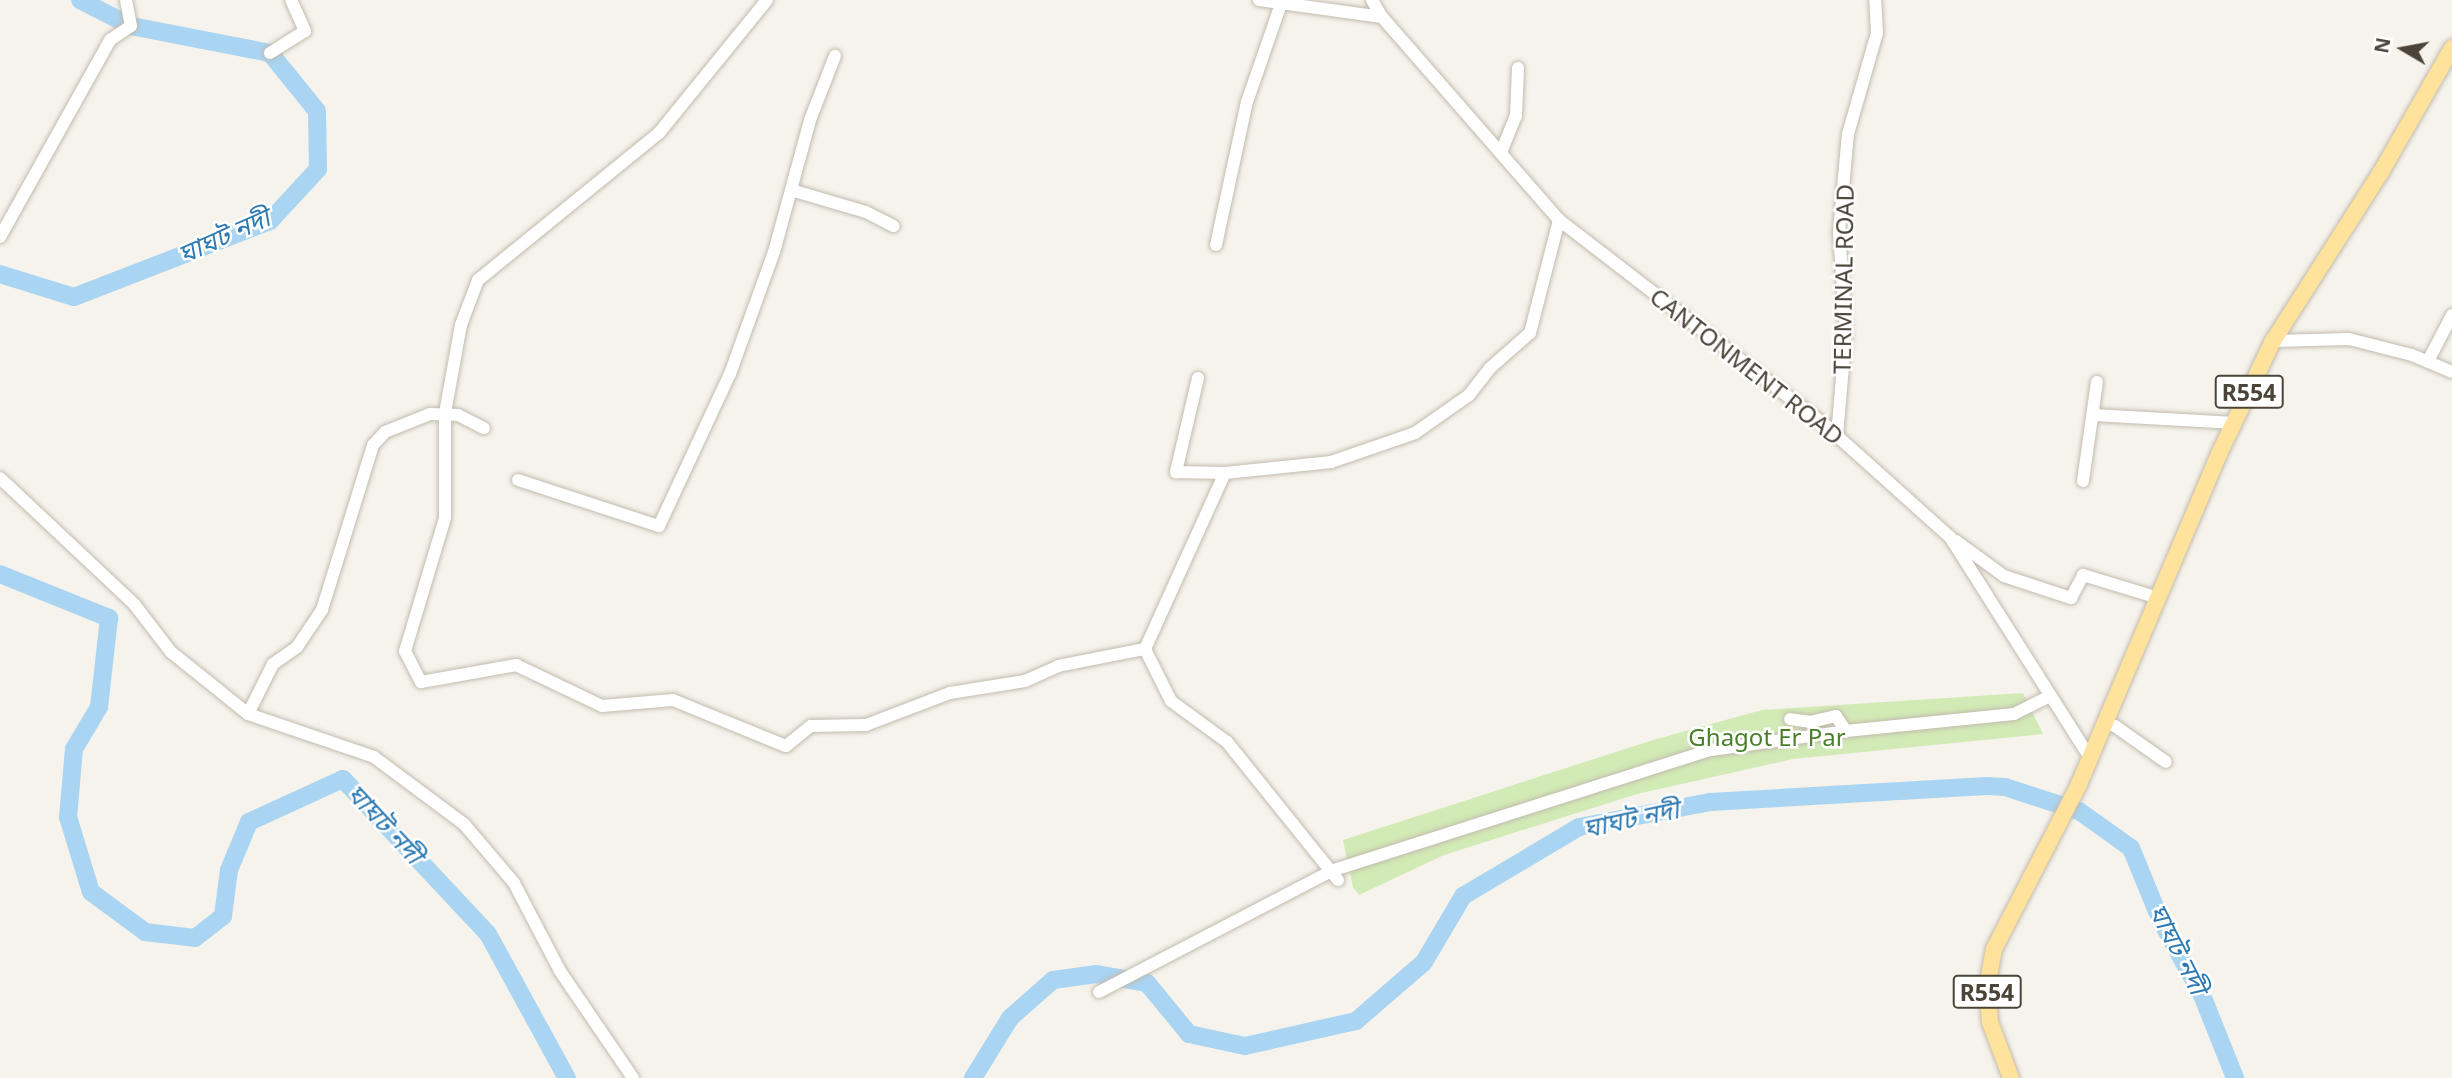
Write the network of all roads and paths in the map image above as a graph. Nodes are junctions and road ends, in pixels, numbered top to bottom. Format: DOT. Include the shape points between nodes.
graph roads {
  1 [pos="126,0"];
  2 [pos="291,0"];
  3 [pos="767,0"];
  4 [pos="1259,0"];
  5 [pos="1372,0"];
  6 [pos="1875,0"];
  7 [pos="1281,5"];
  8 [pos="1382,17"];
  9 [pos="2452,48"];
  10 [pos="270,53"];
  11 [pos="835,56"];
  12 [pos="1518,68"];
  13 [pos="1502,150"];
  14 [pos="791,190"];
  15 [pos="1559,220"];
  16 [pos="894,226"];
  17 [pos="0,237"];
  18 [pos="1216,245"];
  19 [pos="2452,315"];
  20 [pos="2273,341"];
  21 [pos="2428,361"];
  22 [pos="2452,372"];
  23 [pos="1198,378"];
  24 [pos="2097,382"];
  25 [pos="445,413"];
  26 [pos="2095,415"];
  27 [pos="2234,424"];
  28 [pos="484,428"];
  29 [pos="1837,435"];
  30 [pos="1225,473"];
  31 [pos="0,478"];
  32 [pos="518,480"];
  33 [pos="2083,481"];
  34 [pos="1950,537"];
  35 [pos="2158,598"];
  36 [pos="1145,649"];
  37 [pos="2050,696"];
  38 [pos="248,714"];
  39 [pos="1790,719"];
  40 [pos="2105,723"];
  41 [pos="1846,731"];
  42 [pos="2090,758"];
  43 [pos="2166,762"];
  44 [pos="1334,876"];
  45 [pos="1099,992"];
  46 [pos="633,1078"];
  47 [pos="2011,1078"];
  1 -- 17 [label="street" via="131,26 110,40"];
  2 -- 10 [label="street" via="305,31"];
  3 -- 25 [label="street" via="659,133 478,280 461,326"];
  4 -- 7 [label="street"];
  5 -- 8 [label="street, CANTONMENT ROAD"];
  6 -- 29 [label="street, TERMINAL ROAD" via="1877,33 1848,134 1839,232 1846,332"];
  7 -- 8 [label="street"];
  7 -- 18 [label="street" via="1247,102"];
  8 -- 13 [label="street, CANTONMENT ROAD"];
  9 -- 20 [label="main road, R554" via="2381,172"];
  11 -- 14 [label="street" via="810,120"];
  12 -- 13 [label="street" via="1516,116"];
  13 -- 15 [label="street, CANTONMENT ROAD"];
  14 -- 16 [label="street" via="866,212"];
  14 -- 32 [label="street" via="730,374 659,526"];
  15 -- 29 [label="street, CANTONMENT ROAD"];
  15 -- 30 [label="street" via="1530,333 1490,368 1469,395 1415,433 1331,462"];
  19 -- 21 [label="street"];
  20 -- 21 [label="street" via="2348,339"];
  20 -- 27 [label="main road, R554"];
  21 -- 22 [label="street"];
  23 -- 30 [label="street" via="1176,472"];
  24 -- 26 [label="street"];
  25 -- 28 [label="street"];
  25 -- 36 [label="street" via="445,518 405,652 421,682 516,665 602,706 673,700 786,746 811,726 866,725 950,693 1025,681 1058,666"];
  25 -- 38 [label="street" via="385,432 373,445 322,610 297,647 273,664"];
  26 -- 27 [label="street"];
  26 -- 33 [label="street"];
  27 -- 35 [label="main road, R554"];
  29 -- 34 [label="street, CANTONMENT ROAD"];
  30 -- 36 [label="street"];
  31 -- 38 [label="street" via="134,604 171,652"];
  34 -- 35 [label="street" via="2004,576 2071,598 2083,575"];
  34 -- 37 [label="street, CANTONMENT ROAD"];
  35 -- 40 [label="main road, R554"];
  36 -- 44 [label="street" via="1171,701 1227,741"];
  37 -- 41 [label="street" via="2014,714"];
  37 -- 42 [label="street, CANTONMENT ROAD"];
  38 -- 46 [label="street" via="374,757 464,824 514,883 560,971"];
  39 -- 41 [label="street" via="1811,722 1836,716"];
  40 -- 42 [label="main road, R554"];
  40 -- 43 [label="street"];
  41 -- 44 [label="street" via="1711,750"];
  42 -- 47 [label="main road, R554" via="1994,949 1987,988 1990,1022"];
  44 -- 45 [label="street"];
}
